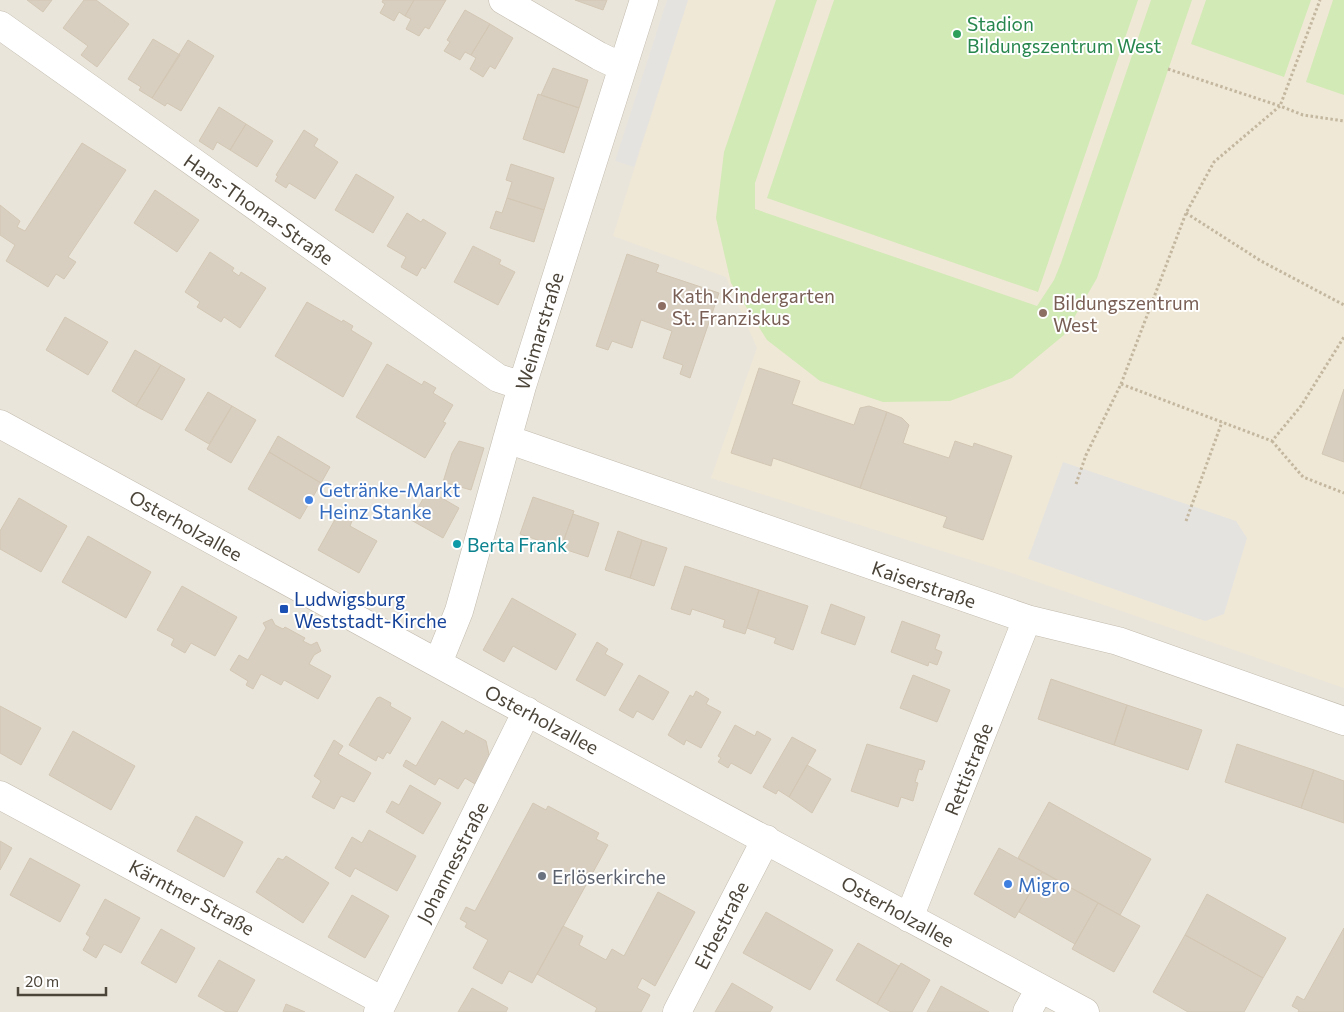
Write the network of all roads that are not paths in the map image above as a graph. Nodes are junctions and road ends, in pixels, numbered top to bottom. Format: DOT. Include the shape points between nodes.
graph roads {
  1 [pos="503,0"];
  2 [pos="644,0"];
  3 [pos="0,25"];
  4 [pos="622,67"];
  5 [pos="522,386"];
  6 [pos="0,424"];
  7 [pos="507,439"];
  8 [pos="1028,619"];
  9 [pos="438,663"];
  10 [pos="528,712"];
  11 [pos="1344,721"];
  12 [pos="0,795"];
  13 [pos="766,839"];
  14 [pos="909,918"];
  15 [pos="1040,988"];
  16 [pos="380,1006"];
  17 [pos="676,1012"];
  18 [pos="1027,1012"];
  19 [pos="1085,1012"];
  1 -- 4 [label="street"];
  2 -- 4 [label="street, Weimarstraße"];
  3 -- 5 [label="street, Hans-Thoma-Straße" via="498,378"];
  4 -- 5 [label="street, Weimarstraße"];
  5 -- 7 [label="street, Weimarstraße"];
  6 -- 9 [label="street, Osterholzallee"];
  7 -- 8 [label="street, Kaiserstraße"];
  7 -- 9 [label="street, Weimarstraße" via="459,611"];
  8 -- 11 [label="street, Kaiserstraße" via="1118,641"];
  8 -- 14 [label="street, Rettistraße"];
  9 -- 10 [label="street, Osterholzallee"];
  10 -- 13 [label="street, Osterholzallee"];
  10 -- 16 [label="street, Johannesstraße"];
  12 -- 16 [label="street, Kärntner Straße"];
  13 -- 14 [label="street, Osterholzallee"];
  13 -- 17 [label="street, Erbestraße"];
  14 -- 15 [label="street, Osterholzallee"];
  15 -- 18 [label="street"];
  15 -- 19 [label="street, Osterholzallee"];
}
